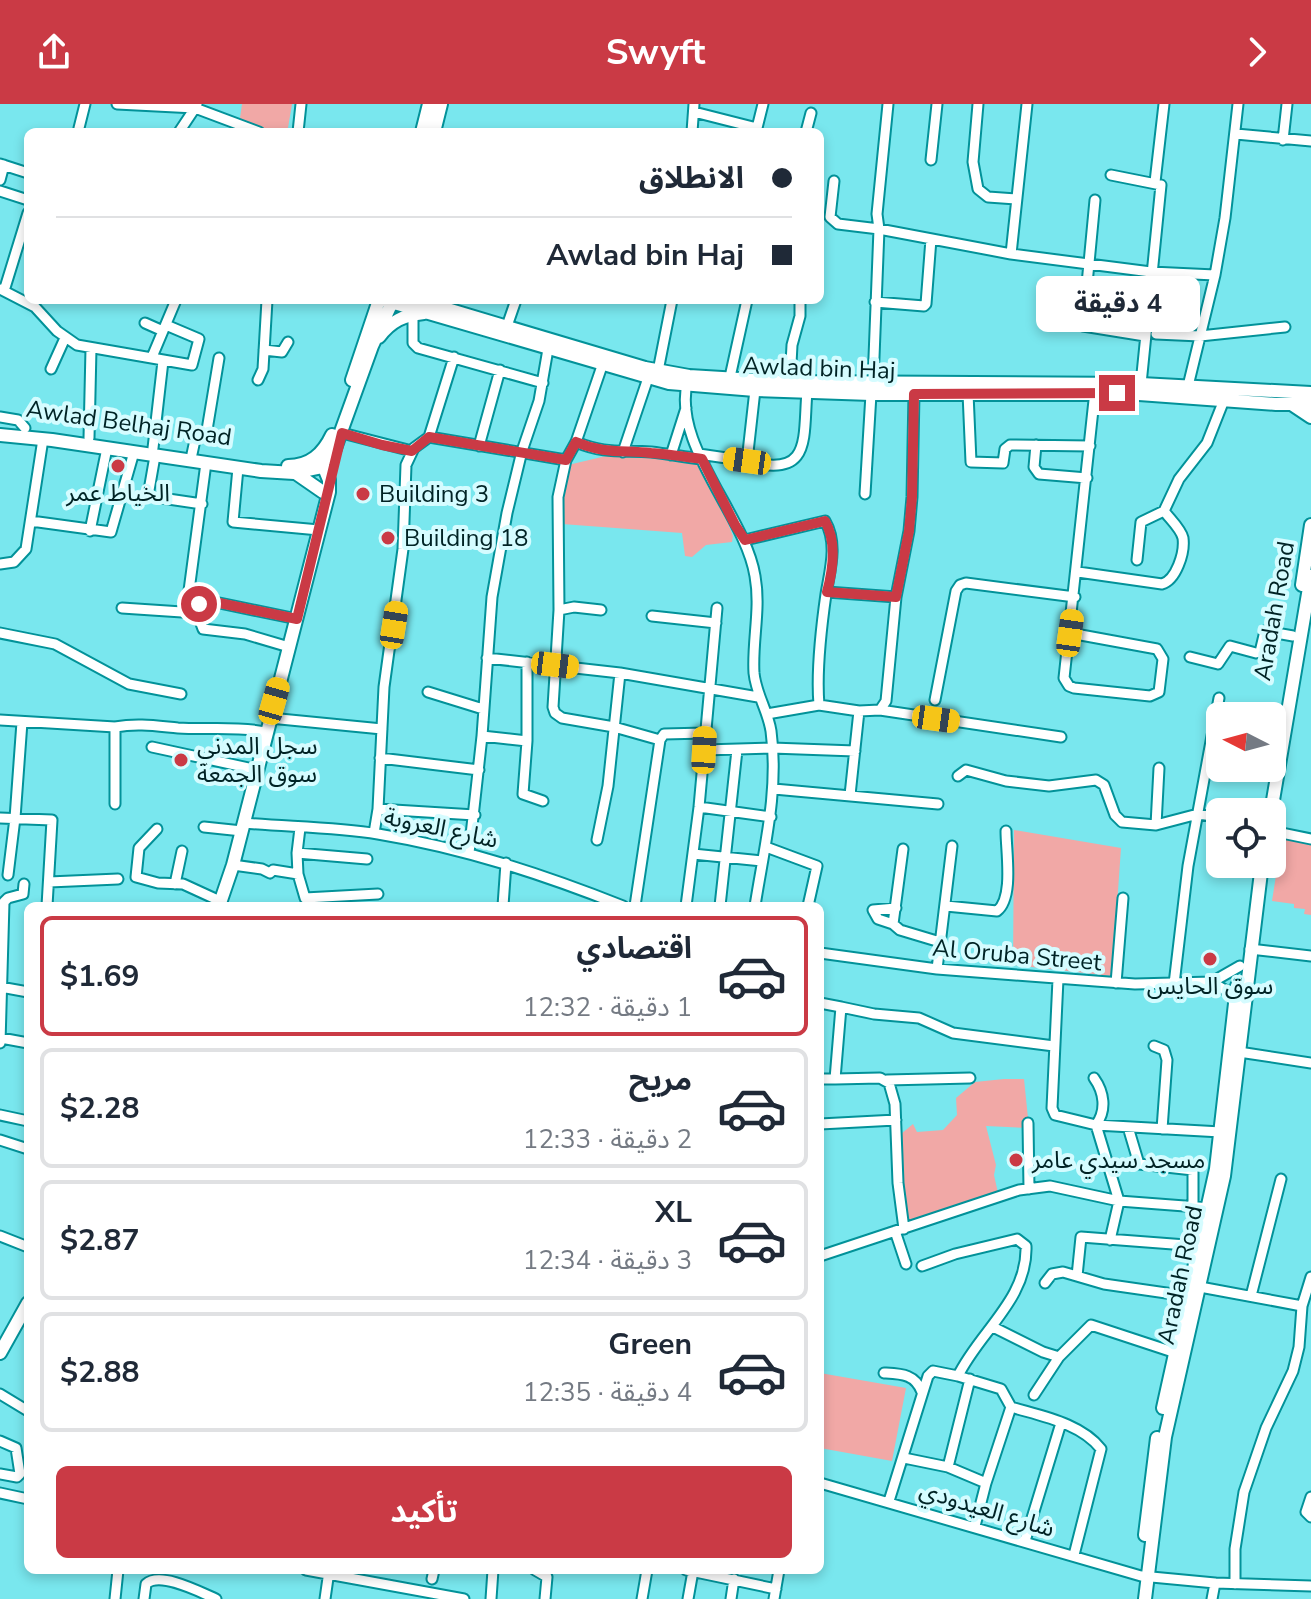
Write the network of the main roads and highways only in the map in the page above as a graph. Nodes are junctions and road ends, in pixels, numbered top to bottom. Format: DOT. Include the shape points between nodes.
graph roads {
  1 [pos="429,104"];
  2 [pos="441,104"];
  3 [pos="423,128"];
  4 [pos="435,128"];
  5 [pos="386,304"];
  6 [pos="386,304"];
  7 [pos="432,306"];
  8 [pos="372,346"];
  9 [pos="653,375"];
  10 [pos="687,380"];
  11 [pos="872,388"];
  12 [pos="1095,388"];
  13 [pos="1311,391"];
  14 [pos="1293,399"];
  15 [pos="1311,404"];
  16 [pos="1311,417"];
  17 [pos="0,427"];
  18 [pos="0,435"];
  19 [pos="340,436"];
  20 [pos="154,452"];
  21 [pos="318,462"];
  22 [pos="246,467"];
  23 [pos="294,473"];
  24 [pos="327,488"];
  25 [pos="1311,525"];
  26 [pos="1311,576"];
  27 [pos="1281,702"];
  28 [pos="1273,798"];
  29 [pos="1253,878"];
  30 [pos="1260,878"];
  31 [pos="220,902"];
  32 [pos="1213,1208"];
  33 [pos="24,1310"];
  34 [pos="0,1353"];
  35 [pos="1145,1576"];
  36 [pos="1137,1599"];
  37 [pos="1145,1599"];
  1 -- 3 [label="main road"];
  2 -- 4 [label="main road"];
  5 -- 8 [label="main road"];
  6 -- 21 [label="main road"];
  7 -- 8 [label="main road" via="391,324"];
  7 -- 9 [label="main road, Awlad bin Haj"];
  7 -- 9 [label="main road, Awlad bin Haj" via="602,366"];
  8 -- 19 [label="main road"];
  9 -- 10 [label="main road, Awlad bin Haj"];
  10 -- 11 [label="main road, Awlad bin Haj" via="730,377"];
  10 -- 11 [label="main road, Awlad bin Haj" via="755,390"];
  11 -- 12 [label="main road, Awlad bin Haj"];
  11 -- 12 [label="main road, Awlad bin Haj" via="914,394"];
  12 -- 14 [label="main road, Awlad bin Haj" via="1224,400"];
  12 -- 14 [label="main road, Awlad bin Haj" via="1188,386"];
  13 -- 14 [label="main road"];
  14 -- 15 [label="main road, Awlad bin Haj"];
  14 -- 16 [label="main road"];
  17 -- 20 [label="main road, Awlad Belhaj Road"];
  18 -- 20 [label="main road, Awlad Belhaj Road"];
  19 -- 21 [label="main road" via="334,451"];
  19 -- 24 [label="main road"];
  20 -- 22 [label="main road, Awlad Belhaj Road"];
  20 -- 22 [label="main road, Awlad Belhaj Road" via="192,454"];
  21 -- 22 [label="main road"];
  21 -- 23 [label="main road"];
  21 -- 24 [label="main road"];
  22 -- 23 [label="main road"];
  23 -- 24 [label="main road"];
  24 -- 31 [label="main road"];
  25 -- 27 [label="main road, Aradah Road"];
  26 -- 28 [label="main road, Aradah Road"];
  29 -- 32 [label="main road, Aradah Road"];
  30 -- 32 [label="main road, Aradah Road" via="1226,1158"];
  32 -- 35 [label="main road, Aradah Road" via="1165,1437"];
  32 -- 35 [label="main road, Aradah Road" via="1199,1246 1158,1432"];
  33 -- 34 [label="main road"];
  35 -- 36 [label="main road, Aradah Road"];
  35 -- 37 [label="main road, Aradah Road"];
}
